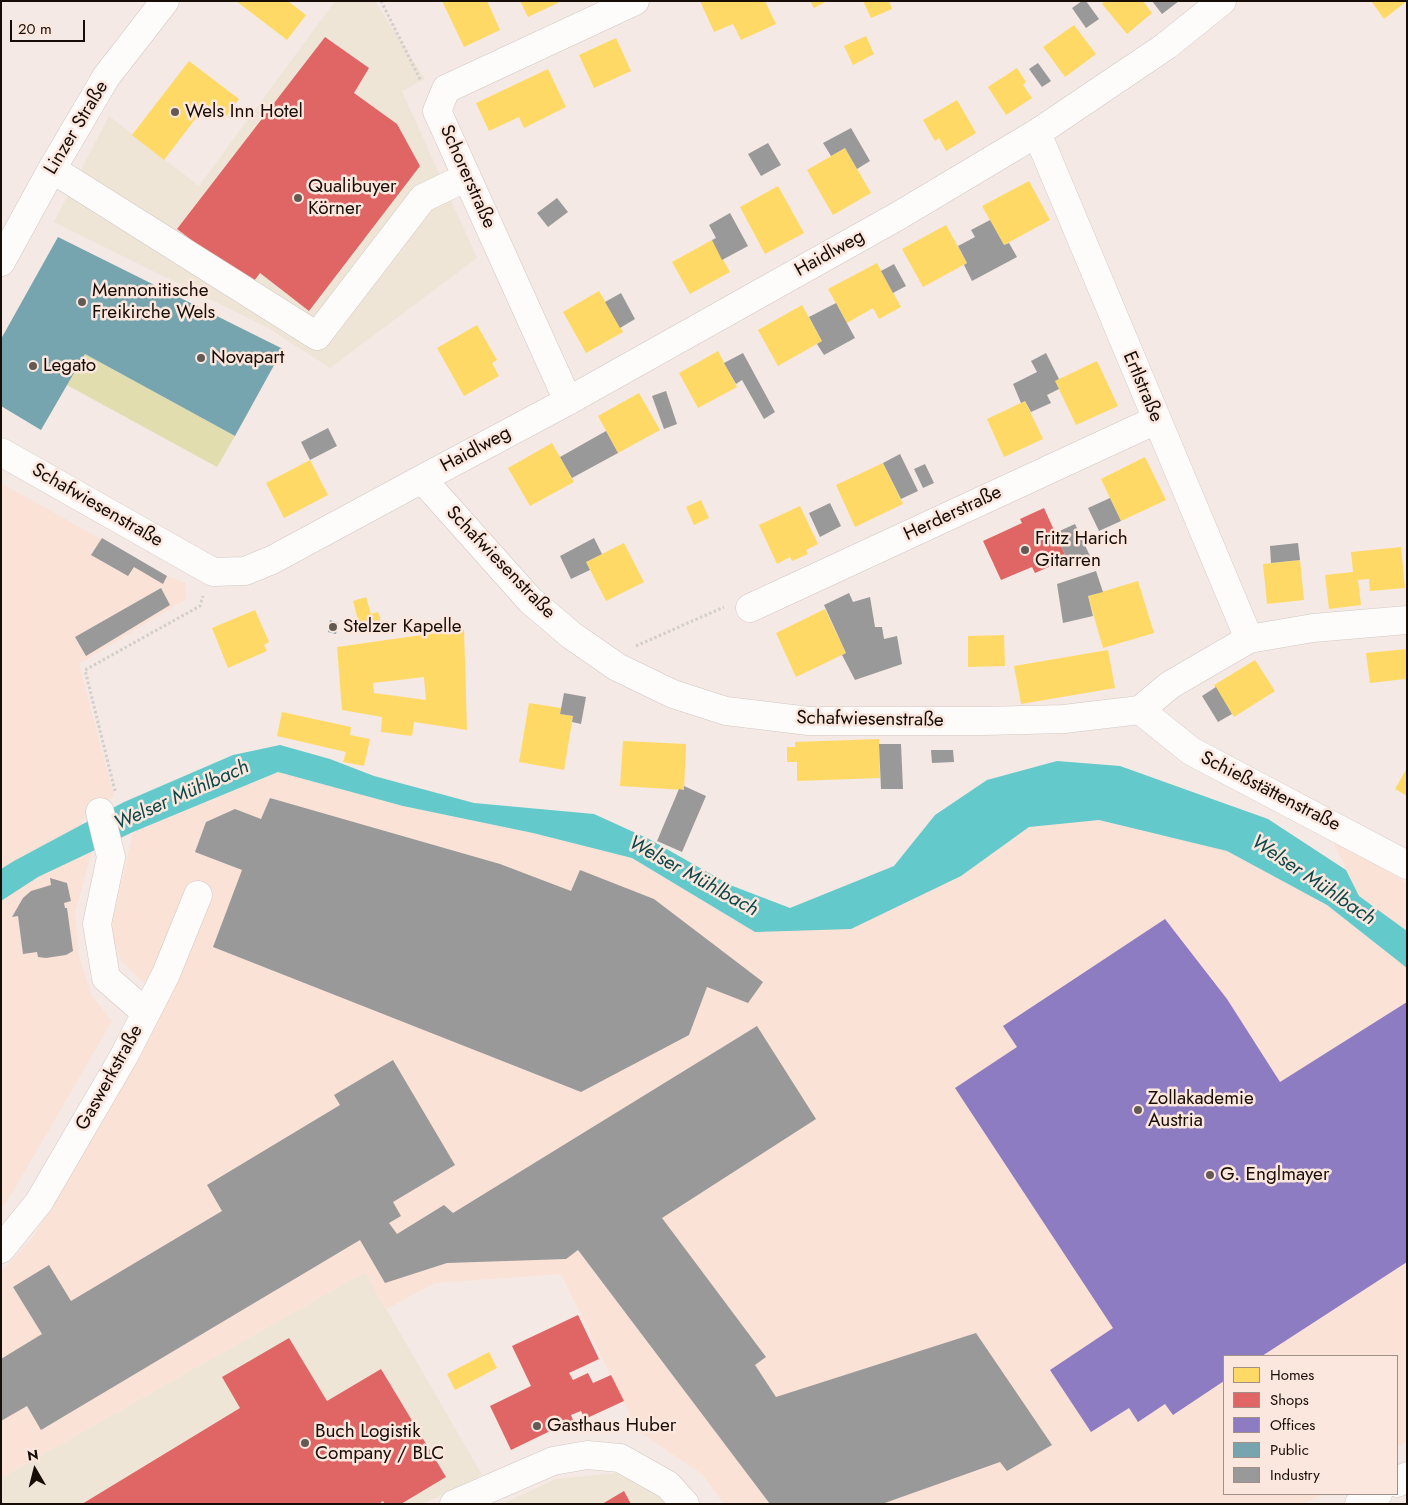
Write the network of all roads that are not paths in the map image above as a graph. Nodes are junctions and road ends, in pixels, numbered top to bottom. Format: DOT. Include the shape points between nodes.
graph roads {
  1 [pos="164,1"];
  2 [pos="635,1"];
  3 [pos="1222,1"];
  4 [pos="1037,133"];
  5 [pos="52,169"];
  6 [pos="467,176"];
  7 [pos="1,262"];
  8 [pos="568,400"];
  9 [pos="1156,420"];
  10 [pos="1,452"];
  11 [pos="422,479"];
  12 [pos="750,608"];
  13 [pos="1407,620"];
  14 [pos="1249,639"];
  15 [pos="1140,710"];
  16 [pos="100,812"];
  17 [pos="1407,865"];
  18 [pos="198,895"];
  19 [pos="146,1013"];
  20 [pos="1,1249"];
  21 [pos="1376,1495"];
  22 [pos="454,1504"];
  23 [pos="684,1504"];
  24 [pos="1359,1504"];
  1 -- 5 [label="street, Linzer Straße" via="106,77"];
  2 -- 6 [label="street, Schorerstraße" via="446,89 437,111"];
  3 -- 4 [label="street, Haidlweg" via="1166,46"];
  4 -- 8 [label="street, Haidlweg" via="898,216"];
  4 -- 9 [label="street, Ertlstraße"];
  5 -- 6 [label="street" via="317,336 423,198"];
  5 -- 7 [label="street, Linzer Straße"];
  6 -- 8 [label="street, Schorerstraße"];
  8 -- 11 [label="street, Haidlweg"];
  9 -- 12 [label="street, Herderstraße"];
  9 -- 14 [label="street, Ertlstraße"];
  10 -- 11 [label="street, Schafwiesenstraße" via="213,572 245,571 272,560"];
  11 -- 15 [label="street, Schafwiesenstraße" via="530,600 617,668 673,694 726,711 809,721 984,722 1064,719"];
  13 -- 14 [label="street" via="1313,628"];
  14 -- 15 [label="street" via="1170,685"];
  15 -- 17 [label="street, Schießstättenstraße" via="1190,751"];
  16 -- 19 [label="street" via="111,857 97,924 106,978"];
  18 -- 19 [label="street, Gaswerkstraße" via="166,974"];
  19 -- 20 [label="street, Gaswerkstraße" via="39,1202"];
  21 -- 24 [label="street"];
  22 -- 23 [label="street" via="553,1461 587,1455 620,1458 668,1485"];
}
